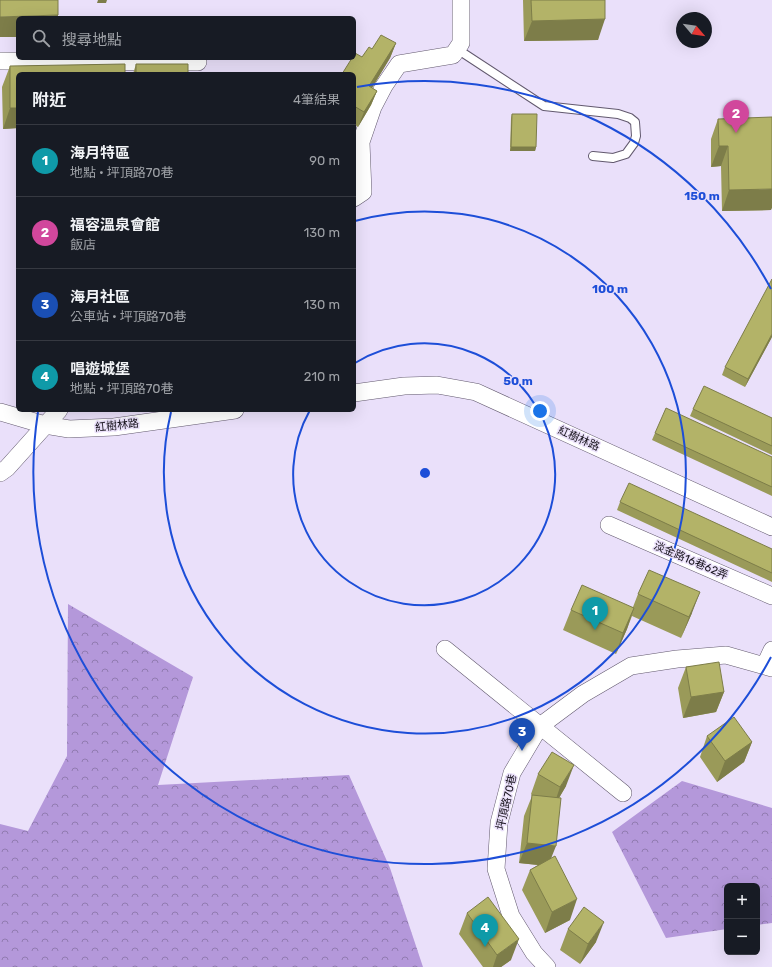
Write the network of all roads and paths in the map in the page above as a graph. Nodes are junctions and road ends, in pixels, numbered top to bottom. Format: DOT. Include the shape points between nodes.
graph roads {
  1 [pos="461,0"];
  2 [pos="457,49"];
  3 [pos="0,61"];
  4 [pos="198,62"];
  5 [pos="593,156"];
  6 [pos="356,197"];
  7 [pos="356,393"];
  8 [pos="0,412"];
  9 [pos="57,412"];
  10 [pos="221,412"];
  11 [pos="45,425"];
  12 [pos="0,473"];
  13 [pos="609,525"];
  14 [pos="772,527"];
  15 [pos="772,596"];
  16 [pos="445,649"];
  17 [pos="770,661"];
  18 [pos="540,726"];
  19 [pos="623,793"];
  20 [pos="547,967"];
  1 -- 2 [label="street" via="461,43"];
  2 -- 5 [label="lane" via="544,106 618,114 634,122 636,136 626,154 613,158"];
  2 -- 6 [label="street" via="453,55 399,64 384,86 361,142 363,192"];
  3 -- 4 [label="street"];
  7 -- 14 [label="street, 紅樹林路" via="404,386 437,385 476,392"];
  8 -- 11 [label="street, 紅樹林路"];
  9 -- 11 [label="street"];
  10 -- 11 [label="street, 紅樹林路" via="114,427 69,429"];
  11 -- 12 [label="street"];
  13 -- 15 [label="street, 淡金路16巷62弄"];
  16 -- 18 [label="street"];
  17 -- 18 [label="street, 坪頂路70巷" via="726,655 631,666 583,694"];
  18 -- 19 [label="street"];
  18 -- 20 [label="street, 坪頂路70巷" via="512,773 499,823 496,869 511,916 534,953"];
}
